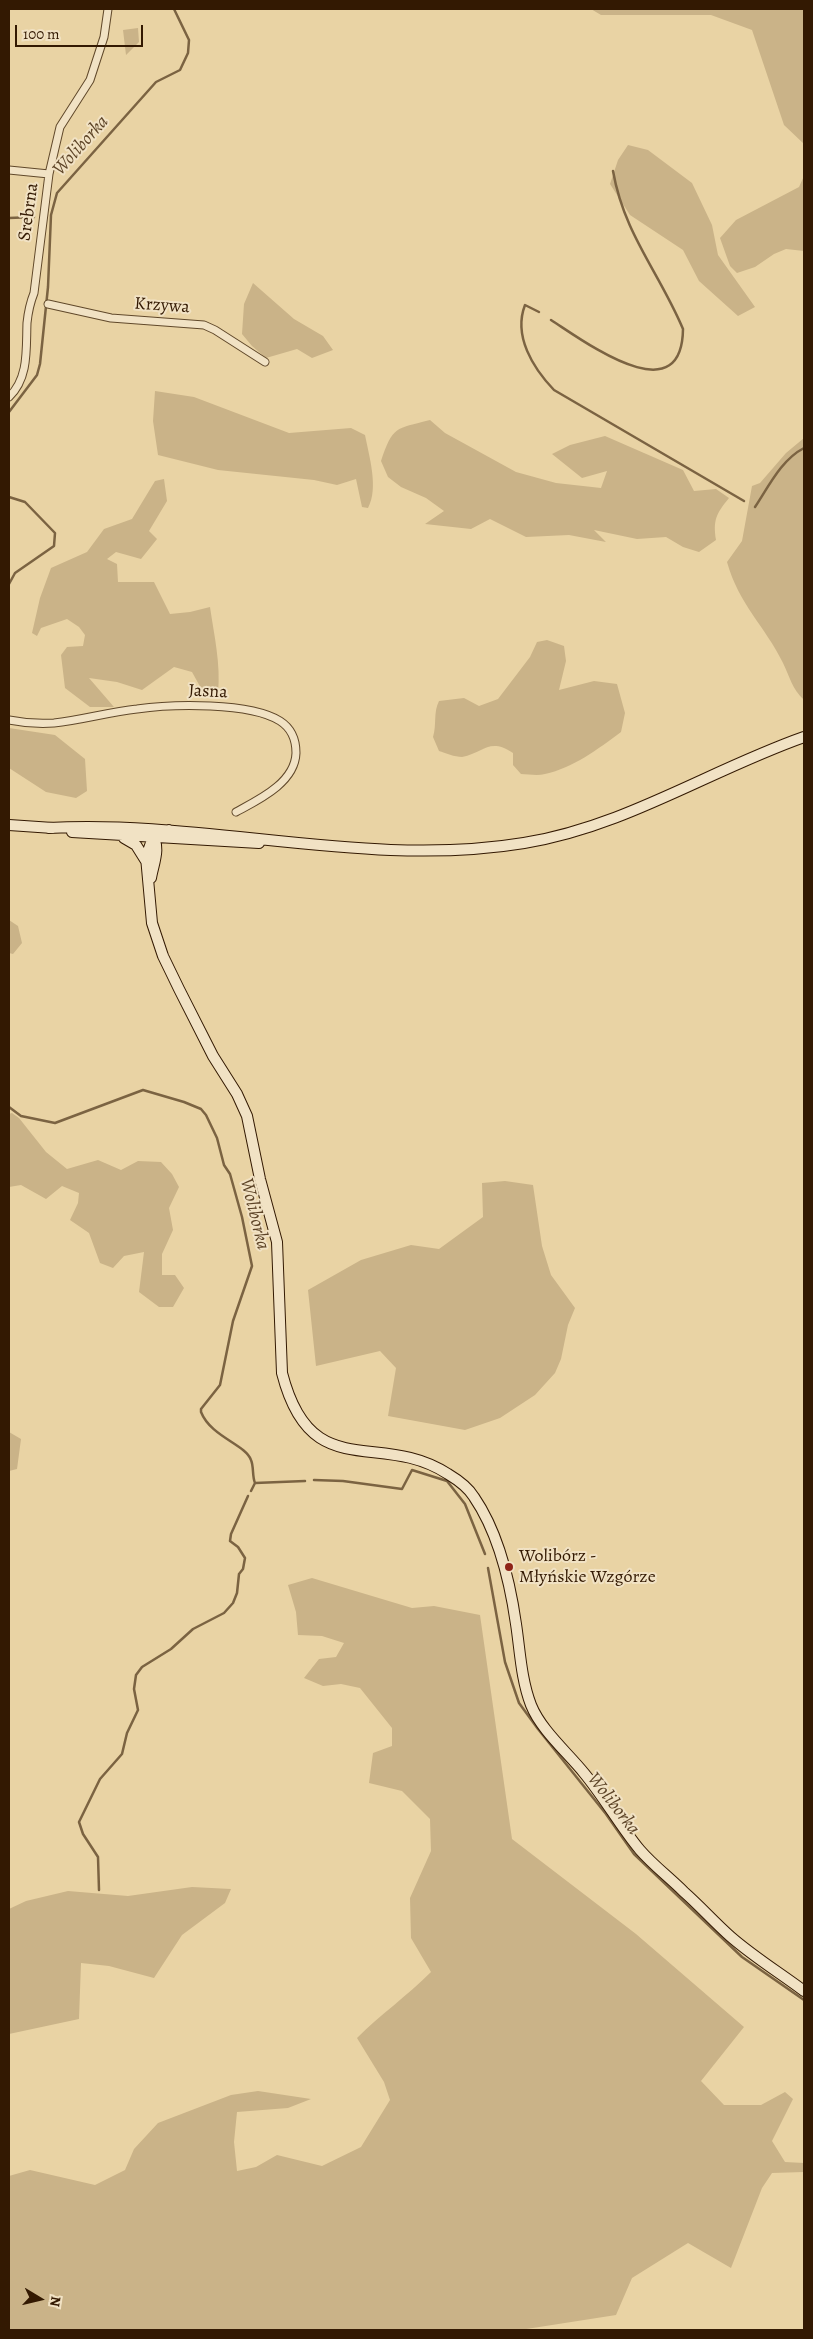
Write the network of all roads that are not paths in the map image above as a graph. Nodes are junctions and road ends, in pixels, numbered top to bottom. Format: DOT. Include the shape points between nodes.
graph roads {
  1 [pos="108,9"];
  2 [pos="9,170"];
  3 [pos="49,174"];
  4 [pos="48,304"];
  5 [pos="265,362"];
  6 [pos="9,397"];
  7 [pos="9,720"];
  8 [pos="804,737"];
  9 [pos="236,812"];
  10 [pos="9,825"];
  11 [pos="48,828"];
  12 [pos="140,828"];
  13 [pos="168,834"];
  14 [pos="121,836"];
  15 [pos="154,838"];
  16 [pos="157,851"];
  17 [pos="146,862"];
  18 [pos="149,894"];
  19 [pos="804,1991"];
  1 -- 3 [label="street, Srebrna" via="99,55 83,93 62,123"];
  2 -- 3 [label="street"];
  3 -- 6 [label="street, Srebrna" via="28,317 24,368 20,382"];
  4 -- 5 [label="street, Krzywa" via="111,318 204,325"];
  7 -- 9 [label="street, Jasna" via="55,723 138,708 186,705 235,708 280,721 296,741 292,767 276,787"];
  8 -- 13 [label="main road" via="763,751 619,816 554,838 496,847 436,850 293,842 242,843"];
  10 -- 11 [label="main road"];
  11 -- 12 [label="main road"];
  11 -- 14 [label="main road"];
  12 -- 13 [label="main road"];
  12 -- 15 [label="main road"];
  13 -- 15 [label="main road"];
  13 -- 16 [label="main road"];
  14 -- 15 [label="main road"];
  14 -- 17 [label="main road" via="136,845"];
  15 -- 16 [label="main road"];
  15 -- 17 [label="main road" via="149,845"];
  16 -- 18 [label="main road"];
  17 -- 18 [label="main road"];
  18 -- 19 [label="main road" via="152,924 163,956 246,1116 277,1242 282,1373 300,1419 313,1434 338,1447 418,1459 441,1469 471,1492 482,1508 500,1557 516,1621 526,1690 536,1713 586,1774 642,1852 732,1938"];
}
